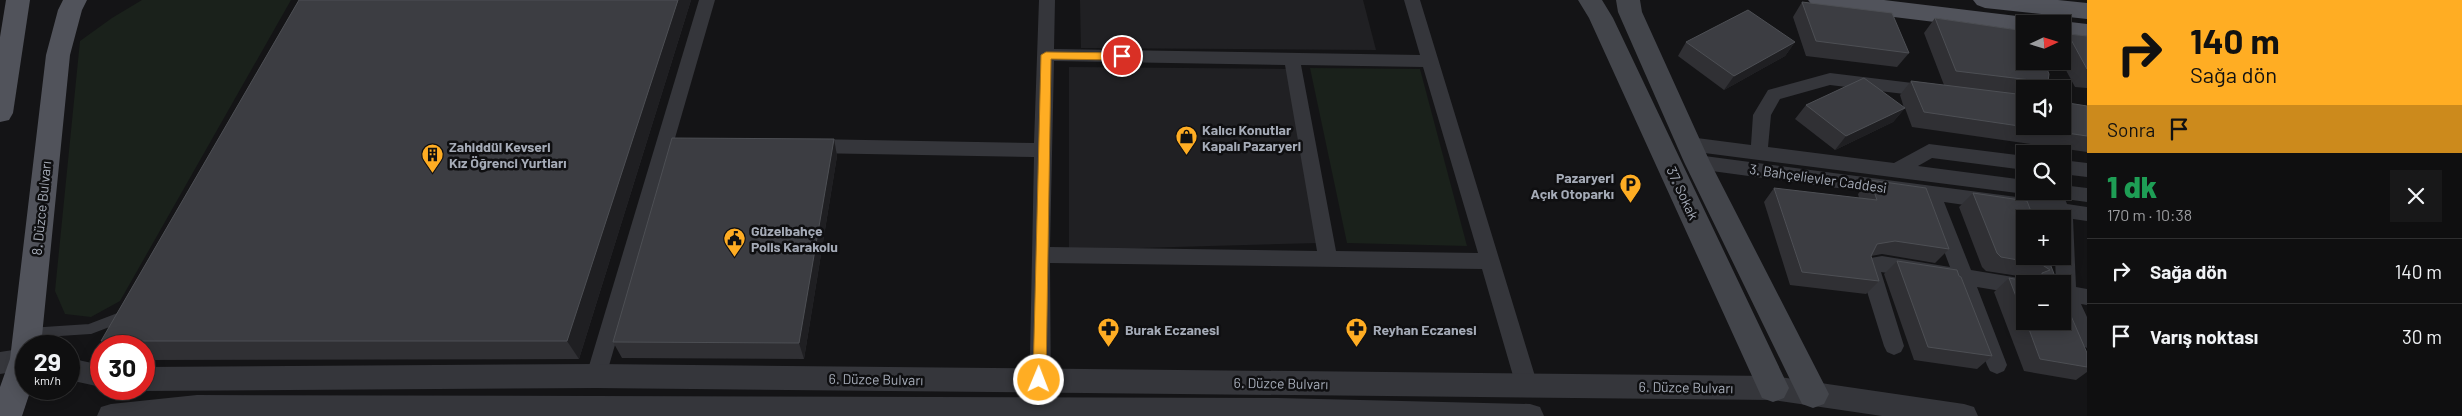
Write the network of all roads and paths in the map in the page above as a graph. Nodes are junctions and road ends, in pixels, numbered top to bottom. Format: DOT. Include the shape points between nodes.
graph roads {
  1 [pos="18,0"];
  2 [pos="75,0"];
  3 [pos="707,0"];
  4 [pos="1047,0"];
  5 [pos="1412,0"];
  6 [pos="1590,0"];
  7 [pos="1628,0"];
  8 [pos="1820,0"];
  9 [pos="1984,0"];
  10 [pos="2087,11"];
  11 [pos="2016,24"];
  12 [pos="2071,30"];
  13 [pos="2087,32"];
  14 [pos="1046,55"];
  15 [pos="1292,59"];
  16 [pos="1431,61"];
  17 [pos="1622,63"];
  18 [pos="1653,63"];
  19 [pos="1947,94"];
  20 [pos="1,100"];
  21 [pos="665,143"];
  22 [pos="685,144"];
  23 [pos="794,146"];
  24 [pos="1043,150"];
  25 [pos="1693,153"];
  26 [pos="1759,153"];
  27 [pos="2016,162"];
  28 [pos="2071,168"];
  29 [pos="1897,170"];
  30 [pos="2087,170"];
  31 [pos="2016,186"];
  32 [pos="2071,193"];
  33 [pos="2087,195"];
  34 [pos="2056,200"];
  35 [pos="1935,203"];
  36 [pos="2061,210"];
  37 [pos="2071,212"];
  38 [pos="2087,214"];
  39 [pos="1702,235"];
  40 [pos="1734,235"];
  41 [pos="1040,255"];
  42 [pos="1328,259"];
  43 [pos="1491,261"];
  44 [pos="1963,277"];
  45 [pos="2016,286"];
  46 [pos="2071,294"];
  47 [pos="2087,297"];
  48 [pos="2071,307"];
  49 [pos="134,308"];
  50 [pos="123,316"];
  51 [pos="22,335"];
  52 [pos="72,335"];
  53 [pos="118,335"];
  54 [pos="2087,340"];
  55 [pos="1894,346"];
  56 [pos="1997,365"];
  57 [pos="15,376"];
  58 [pos="596,376"];
  59 [pos="155,379"];
  60 [pos="1039,380"];
  61 [pos="1527,386"];
  62 [pos="1773,388"];
  63 [pos="1813,394"];
  64 [pos="1040,408"];
  65 [pos="587,411"];
  66 [pos="1278,413"];
  67 [pos="6,416"];
  68 [pos="111,416"];
  69 [pos="1530,416"];
  70 [pos="1964,416"];
  1 -- 20 [label="main road"];
  2 -- 51 [label="main road, 8. Düzce Bulvarı" via="58,55"];
  3 -- 21 [label="street"];
  4 -- 14 [label="street"];
  5 -- 16 [label="street"];
  6 -- 17 [label="main road, 37. Sokak"];
  7 -- 18 [label="main road" via="1630,12"];
  8 -- 11 [label="main road"];
  9 -- 10 [label="main road"];
  12 -- 13 [label="main road"];
  14 -- 15 [label="street"];
  14 -- 24 [label="street"];
  15 -- 16 [label="street"];
  15 -- 42 [label="street"];
  16 -- 43 [label="street"];
  17 -- 18 [label="main road"];
  17 -- 39 [label="main road, 37. Sokak"];
  18 -- 25 [label="main road"];
  19 -- 26 [label="street" via="1830,79 1774,94 1762,115"];
  21 -- 22 [label="street"];
  21 -- 58 [label="street"];
  23 -- 24 [label="street"];
  24 -- 41 [label="street"];
  25 -- 26 [label="street, 3. Bahçelievler Caddesi"];
  25 -- 36 [label="street, 3. Bahçelievler Caddesi"];
  25 -- 40 [label="main road"];
  26 -- 29 [label="street, 3. Bahçelievler Caddesi"];
  27 -- 29 [label="street" via="1929,151"];
  28 -- 30 [label="street"];
  29 -- 31 [label="street, 3. Bahçelievler Caddesi"];
  32 -- 33 [label="street"];
  34 -- 36 [label="street"];
  35 -- 44 [label="street"];
  37 -- 38 [label="street, 3. Bahçelievler Caddesi"];
  39 -- 40 [label="main road"];
  39 -- 62 [label="main road, 37. Sokak"];
  40 -- 63 [label="main road"];
  41 -- 42 [label="street"];
  41 -- 60 [label="street"];
  42 -- 43 [label="street"];
  43 -- 61 [label="street"];
  44 -- 45 [label="street"];
  44 -- 55 [label="street" via="1872,265 1870,269"];
  44 -- 56 [label="street"];
  46 -- 47 [label="street"];
  48 -- 54 [label="street"];
  49 -- 50 [label="lane"];
  50 -- 52 [label="lane" via="110,324"];
  50 -- 53 [label="lane"];
  57 -- 67 [label="main road, 8. Düzce Bulvarı"];
  58 -- 59 [label="street, 6. Düzce Bulvarı"];
  58 -- 60 [label="street, 6. Düzce Bulvarı"];
  60 -- 61 [label="street, 6. Düzce Bulvarı"];
  60 -- 64 [label="street"];
  61 -- 62 [label="street, 6. Düzce Bulvarı"];
  62 -- 63 [label="street, 6. Düzce Bulvarı"];
  63 -- 70 [label="street, 6. Düzce Bulvarı"];
  64 -- 65 [label="street, 6. Düzce Bulvarı"];
  64 -- 66 [label="street, 6. Düzce Bulvarı"];
  65 -- 68 [label="street, 6. Düzce Bulvarı" via="197,407"];
  66 -- 69 [label="street, 6. Düzce Bulvarı"];
}
